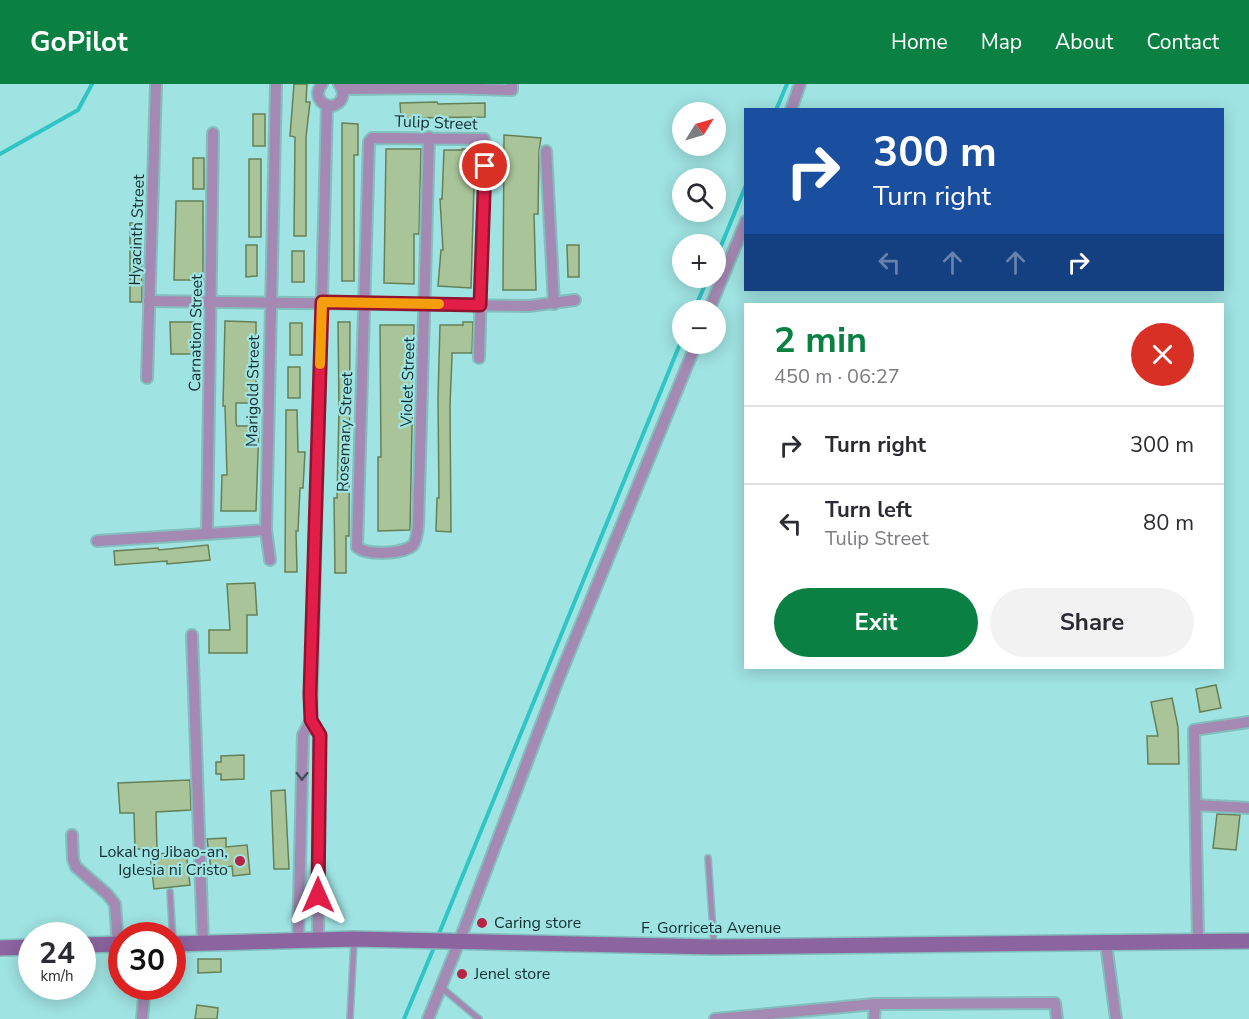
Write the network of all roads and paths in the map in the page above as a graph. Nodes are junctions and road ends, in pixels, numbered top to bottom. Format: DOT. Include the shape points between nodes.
graph roads {
  1 [pos="156,84"];
  2 [pos="276,84"];
  3 [pos="322,84"];
  4 [pos="512,84"];
  5 [pos="800,84"];
  6 [pos="340,86"];
  7 [pos="447,86"];
  8 [pos="327,106"];
  9 [pos="792,108"];
  10 [pos="213,133"];
  11 [pos="429,137"];
  12 [pos="546,151"];
  13 [pos="744,226"];
  14 [pos="575,300"];
  15 [pos="713,300"];
  16 [pos="149,301"];
  17 [pos="212,301"];
  18 [pos="270,302"];
  19 [pos="322,302"];
  20 [pos="364,303"];
  21 [pos="426,304"];
  22 [pos="554,304"];
  23 [pos="480,305"];
  24 [pos="692,354"];
  25 [pos="479,358"];
  26 [pos="147,378"];
  27 [pos="266,530"];
  28 [pos="207,534"];
  29 [pos="97,541"];
  30 [pos="370,553"];
  31 [pos="270,560"];
  32 [pos="192,635"];
  33 [pos="311,720"];
  34 [pos="1249,722"];
  35 [pos="1196,805"];
  36 [pos="1249,808"];
  37 [pos="72,835"];
  38 [pos="708,858"];
  39 [pos="170,892"];
  40 [pos="117,922"];
  41 [pos="172,922"];
  42 [pos="354,939"];
  43 [pos="318,941"];
  44 [pos="1198,941"];
  45 [pos="1249,941"];
  46 [pos="298,942"];
  47 [pos="459,942"];
  48 [pos="203,943"];
  49 [pos="186,944"];
  50 [pos="1106,944"];
  51 [pos="18,947"];
  52 [pos="715,947"];
  53 [pos="0,948"];
  54 [pos="441,987"];
  55 [pos="144,1000"];
  56 [pos="875,1004"];
  57 [pos="782,1016"];
  58 [pos="142,1019"];
  59 [pos="351,1019"];
  60 [pos="428,1019"];
  61 [pos="479,1019"];
  62 [pos="715,1019"];
  63 [pos="874,1019"];
  64 [pos="1057,1019"];
  65 [pos="1116,1019"];
  1 -- 16 [label="street, Hyacinth Street"];
  2 -- 18 [label="street, Marigold Street"];
  3 -- 8 [label="street" via="318,95"];
  4 -- 7 [label="street" via="512,90"];
  5 -- 9 [label="street"];
  6 -- 7 [label="street"];
  6 -- 8 [label="street" via="340,102"];
  8 -- 19 [label="street"];
  10 -- 17 [label="street, Carnation Street"];
  11 -- 20 [label="street, Tulip Street" via="376,136 369,142"];
  11 -- 21 [label="street, Violet Street"];
  11 -- 23 [label="street, Tulip Street" via="481,138 485,143"];
  12 -- 22 [label="street"];
  13 -- 15 [label="street"];
  14 -- 22 [label="street"];
  16 -- 17 [label="street"];
  16 -- 26 [label="street, Hyacinth Street"];
  17 -- 18 [label="street"];
  17 -- 28 [label="street, Carnation Street"];
  18 -- 19 [label="street"];
  18 -- 27 [label="street, Marigold Street"];
  19 -- 20 [label="street"];
  19 -- 33 [label="street"];
  20 -- 21 [label="street"];
  20 -- 30 [label="street, Rosemary Street" via="357,547"];
  21 -- 23 [label="street"];
  21 -- 30 [label="street, Violet Street" via="417,537 405,551"];
  22 -- 23 [label="street"];
  23 -- 25 [label="street, Tulip Street"];
  24 -- 47 [label="street" via="558,680"];
  27 -- 28 [label="street"];
  27 -- 31 [label="street, Marigold Street"];
  28 -- 29 [label="street"];
  32 -- 48 [label="street"];
  33 -- 43 [label="street" via="320,735"];
  33 -- 46 [label="street, one-way" via="303,735"];
  34 -- 35 [label="street" via="1194,730"];
  35 -- 36 [label="street"];
  35 -- 44 [label="street"];
  37 -- 40 [label="street" via="76,867 115,904"];
  38 -- 52 [label="lane"];
  39 -- 41 [label="lane"];
  42 -- 43 [label="main road, F. Gorriceta Avenue"];
  42 -- 47 [label="main road, F. Gorriceta Avenue"];
  42 -- 59 [label="lane"];
  43 -- 46 [label="main road, F. Gorriceta Avenue"];
  44 -- 45 [label="main road, F. Gorriceta Avenue"];
  44 -- 50 [label="main road, F. Gorriceta Avenue"];
  46 -- 48 [label="main road, F. Gorriceta Avenue"];
  47 -- 52 [label="main road, F. Gorriceta Avenue"];
  47 -- 54 [label="street"];
  48 -- 49 [label="main road, F. Gorriceta Avenue"];
  50 -- 52 [label="main road, F. Gorriceta Avenue"];
  50 -- 65 [label="street"];
  51 -- 53 [label="main road"];
  54 -- 60 [label="street"];
  54 -- 61 [label="lane"];
  55 -- 58 [label="street"];
  56 -- 57 [label="street"];
  56 -- 63 [label="street"];
  56 -- 64 [label="street" via="1055,1002"];
  57 -- 62 [label="street"];
}
